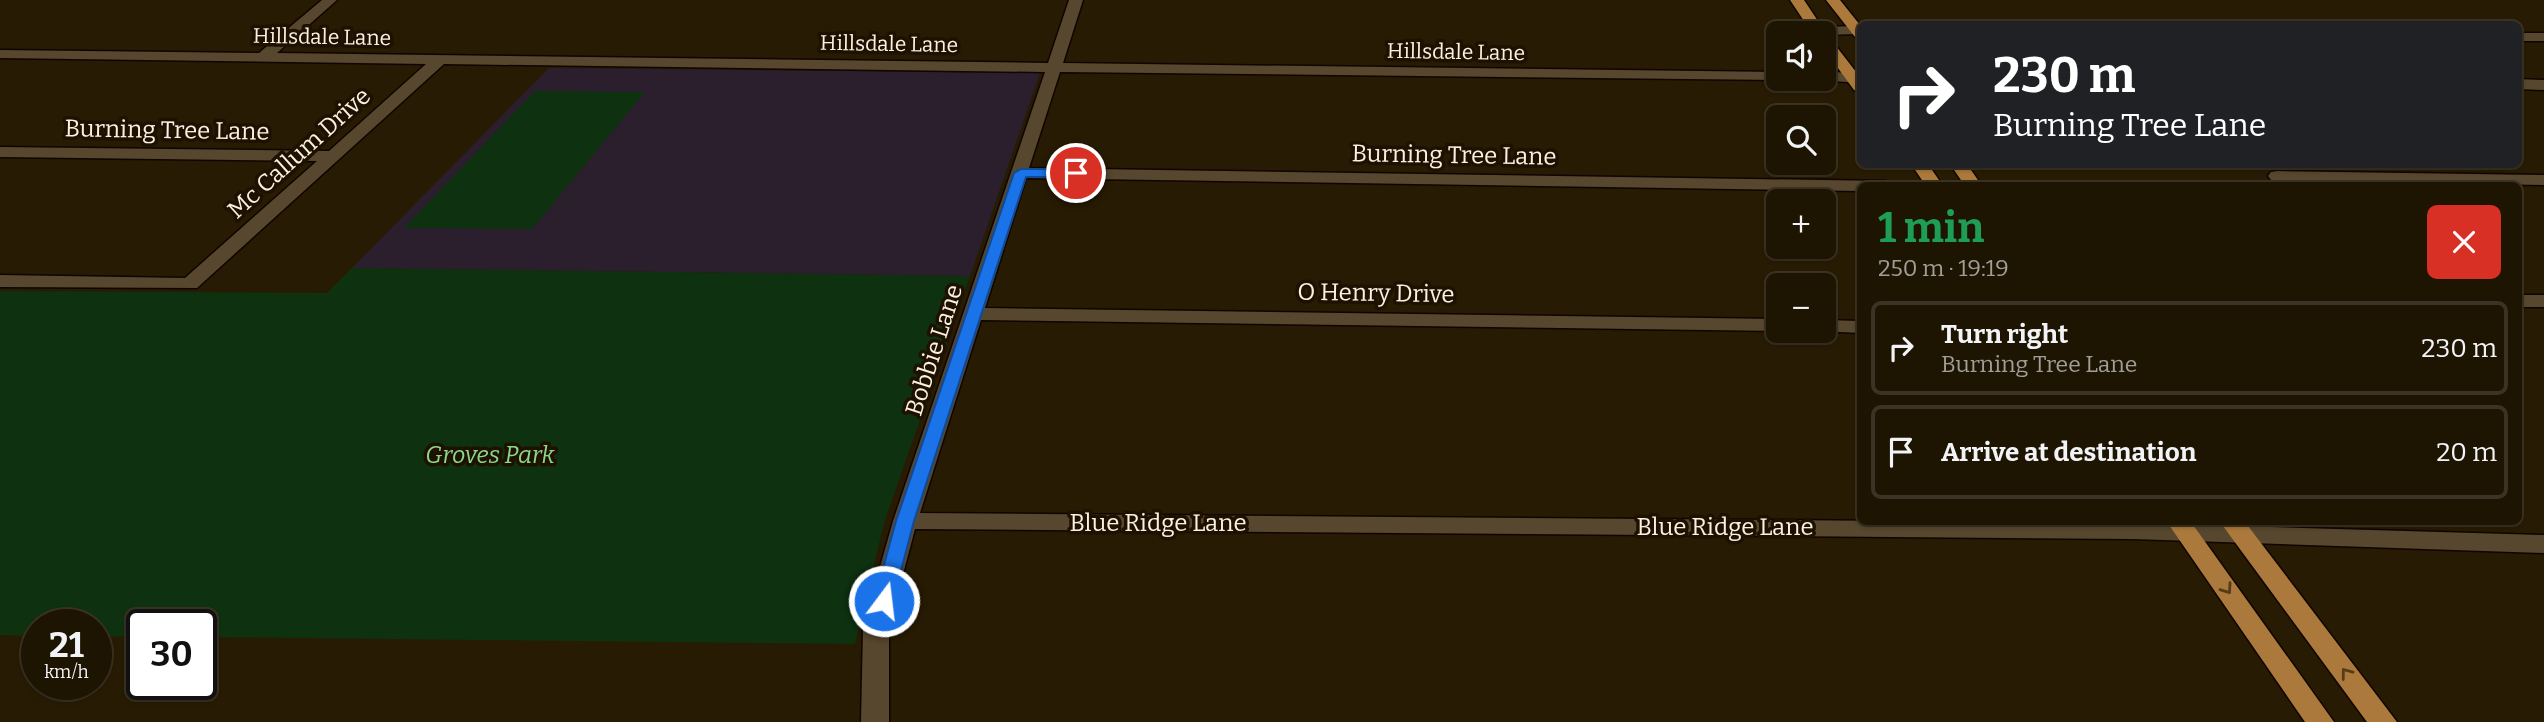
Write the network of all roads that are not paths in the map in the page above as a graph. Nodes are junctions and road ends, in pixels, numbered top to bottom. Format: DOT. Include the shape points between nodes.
graph roads {
  1 [pos="330,0"];
  2 [pos="1076,0"];
  3 [pos="1797,0"];
  4 [pos="1833,0"];
  5 [pos="1811,21"];
  6 [pos="1857,29"];
  7 [pos="1857,31"];
  8 [pos="1836,33"];
  9 [pos="2522,37"];
  10 [pos="2544,37"];
  11 [pos="0,54"];
  12 [pos="1836,54"];
  13 [pos="263,57"];
  14 [pos="441,59"];
  15 [pos="1055,68"];
  16 [pos="1766,77"];
  17 [pos="1836,78"];
  18 [pos="1857,80"];
  19 [pos="1857,81"];
  20 [pos="2522,84"];
  21 [pos="2544,85"];
  22 [pos="0,152"];
  23 [pos="333,156"];
  24 [pos="1021,173"];
  25 [pos="2276,175"];
  26 [pos="2544,180"];
  27 [pos="1857,186"];
  28 [pos="0,281"];
  29 [pos="2522,301"];
  30 [pos="2544,301"];
  31 [pos="972,314"];
  32 [pos="1766,326"];
  33 [pos="1836,326"];
  34 [pos="1857,327"];
  35 [pos="905,521"];
  36 [pos="2183,527"];
  37 [pos="2238,528"];
  38 [pos="2544,544"];
  39 [pos="875,722"];
  40 [pos="2320,722"];
  41 [pos="2383,722"];
  1 -- 13 [label="street"];
  2 -- 15 [label="street, Bobbie Lane"];
  3 -- 5 [label="main road"];
  4 -- 6 [label="main road"];
  7 -- 8 [label="street"];
  9 -- 10 [label="street"];
  11 -- 13 [label="street, Hillsdale Lane"];
  12 -- 18 [label="main road"];
  13 -- 14 [label="street, Hillsdale Lane"];
  14 -- 15 [label="street, Hillsdale Lane"];
  14 -- 23 [label="street, Mc Callum Drive"];
  15 -- 16 [label="street, Hillsdale Lane"];
  15 -- 24 [label="street, Bobbie Lane"];
  17 -- 19 [label="street"];
  20 -- 21 [label="street"];
  22 -- 23 [label="street, Burning Tree Lane"];
  23 -- 28 [label="street, Mc Callum Drive" via="190,284"];
  24 -- 27 [label="street, Burning Tree Lane"];
  24 -- 31 [label="street, Bobbie Lane"];
  25 -- 26 [label="street"];
  29 -- 30 [label="street"];
  31 -- 32 [label="street, O Henry Drive"];
  31 -- 35 [label="street, Bobbie Lane"];
  33 -- 34 [label="street"];
  35 -- 36 [label="street, Blue Ridge Lane"];
  35 -- 39 [label="street, Bobbie Lane" via="877,628"];
  36 -- 37 [label="street, Blue Ridge Lane"];
  36 -- 40 [label="main road, one-way"];
  37 -- 38 [label="street, Blue Ridge Lane"];
  41 -- 37 [label="main road, one-way"];
}
